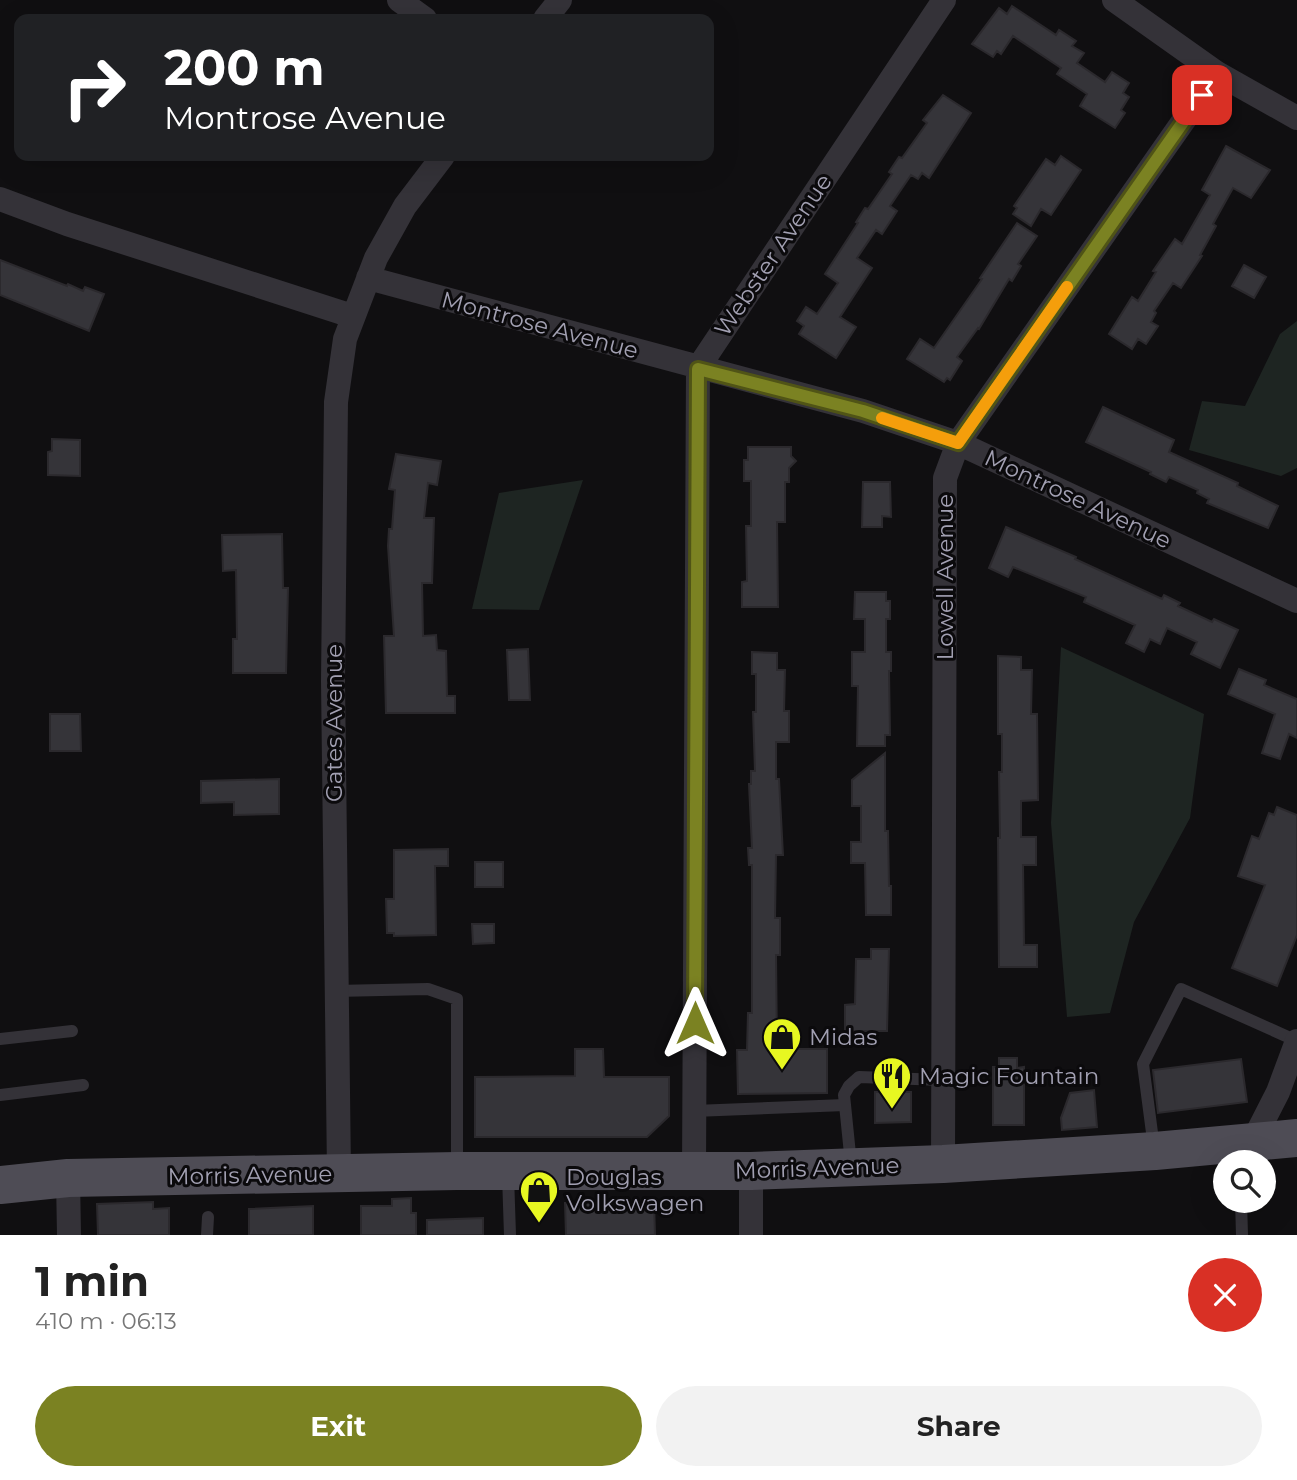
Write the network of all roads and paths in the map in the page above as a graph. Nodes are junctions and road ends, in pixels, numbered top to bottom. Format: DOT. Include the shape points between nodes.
graph roads {
  1 [pos="399,0"];
  2 [pos="560,0"];
  3 [pos="944,0"];
  4 [pos="1114,0"];
  5 [pos="418,14"];
  6 [pos="549,14"];
  7 [pos="1217,73"];
  8 [pos="1297,118"];
  9 [pos="439,161"];
  10 [pos="0,199"];
  11 [pos="368,278"];
  12 [pos="352,316"];
  13 [pos="698,369"];
  14 [pos="958,443"];
  15 [pos="1297,601"];
  16 [pos="335,991"];
  17 [pos="72,1031"];
  18 [pos="0,1040"];
  19 [pos="1297,1041"];
  20 [pos="943,1080"];
  21 [pos="83,1085"];
  22 [pos="0,1095"];
  23 [pos="845,1105"];
  24 [pos="694,1111"];
  25 [pos="1297,1138"];
  26 [pos="1250,1147"];
  27 [pos="1155,1151"];
  28 [pos="943,1164"];
  29 [pos="852,1167"];
  30 [pos="694,1170"];
  31 [pos="457,1171"];
  32 [pos="508,1171"];
  33 [pos="751,1171"];
  34 [pos="339,1173"];
  35 [pos="68,1178"];
  36 [pos="0,1185"];
  37 [pos="1241,1213"];
  38 [pos="208,1217"];
  39 [pos="69,1235"];
  40 [pos="207,1235"];
  41 [pos="510,1235"];
  42 [pos="751,1235"];
  43 [pos="1242,1235"];
  1 -- 5 [label="street"];
  2 -- 6 [label="street"];
  3 -- 13 [label="street, Webster Avenue"];
  4 -- 7 [label="street"];
  7 -- 8 [label="street"];
  7 -- 14 [label="street, Lowell Avenue"];
  9 -- 11 [label="street, Gates Avenue" via="405,206"];
  10 -- 12 [label="street"];
  11 -- 12 [label="street, Gates Avenue"];
  11 -- 13 [label="street, Montrose Avenue"];
  12 -- 16 [label="street, Gates Avenue" via="336,402"];
  13 -- 14 [label="street, Montrose Avenue" via="863,411"];
  13 -- 24 [label="street"];
  14 -- 15 [label="street, Montrose Avenue"];
  14 -- 20 [label="street, Lowell Avenue" via="945,478"];
  16 -- 31 [label="lane" via="428,989 457,999"];
  16 -- 34 [label="street, Gates Avenue"];
  17 -- 18 [label="lane"];
  19 -- 26 [label="street"];
  19 -- 27 [label="lane" via="1181,989 1143,1063"];
  20 -- 23 [label="lane" via="859,1077 844,1095"];
  20 -- 28 [label="street, Lowell Avenue"];
  21 -- 22 [label="lane"];
  23 -- 24 [label="lane"];
  23 -- 29 [label="lane"];
  24 -- 30 [label="street"];
  25 -- 26 [label="main road, Morris Avenue"];
  26 -- 27 [label="main road, Morris Avenue"];
  27 -- 28 [label="main road, Morris Avenue"];
  28 -- 29 [label="main road, Morris Avenue"];
  29 -- 33 [label="main road, Morris Avenue"];
  30 -- 32 [label="main road, Morris Avenue"];
  30 -- 33 [label="main road, Morris Avenue"];
  31 -- 32 [label="main road, Morris Avenue"];
  31 -- 34 [label="main road, Morris Avenue"];
  32 -- 41 [label="lane"];
  33 -- 42 [label="street"];
  34 -- 35 [label="main road, Morris Avenue"];
  35 -- 36 [label="main road, Morris Avenue"];
  35 -- 39 [label="street"];
  37 -- 43 [label="lane"];
  38 -- 40 [label="lane"];
}
